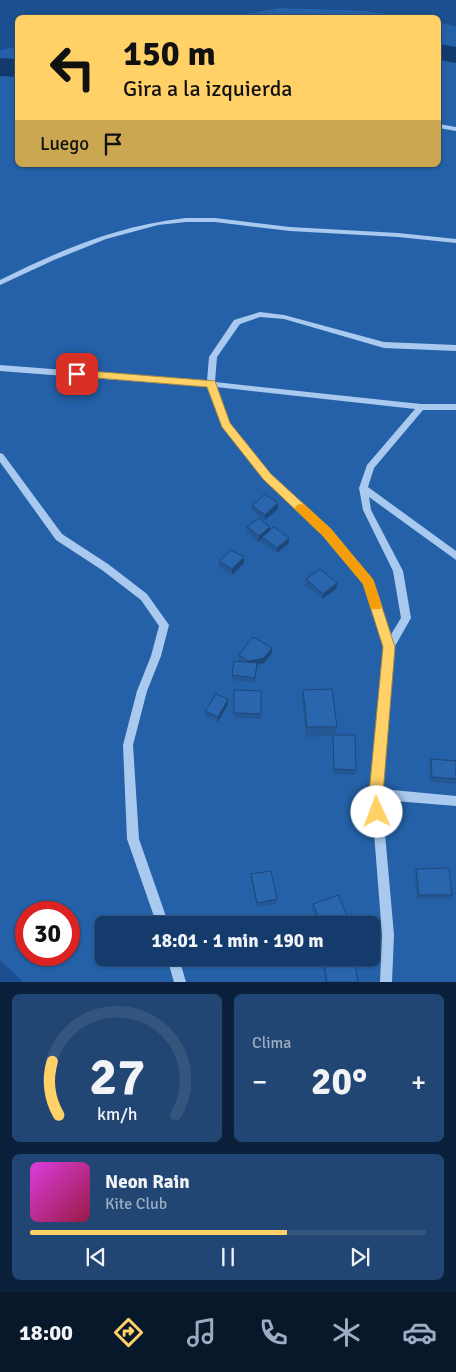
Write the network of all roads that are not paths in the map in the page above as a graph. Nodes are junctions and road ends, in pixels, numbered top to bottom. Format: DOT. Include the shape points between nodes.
graph roads {
  1 [pos="441,126"];
  2 [pos="456,129"];
  3 [pos="456,241"];
  4 [pos="0,283"];
  5 [pos="456,348"];
  6 [pos="0,368"];
  7 [pos="211,384"];
  8 [pos="421,407"];
  9 [pos="456,407"];
  10 [pos="0,456"];
  11 [pos="363,488"];
  12 [pos="456,556"];
  13 [pos="389,647"];
  14 [pos="376,794"];
  15 [pos="456,800"];
  16 [pos="160,916"];
  17 [pos="175,966"];
  18 [pos="180,982"];
  19 [pos="386,982"];
  1 -- 2 [label="street"];
  3 -- 4 [label="street" via="426,236 299,230 215,220 171,221 137,227 68,250"];
  5 -- 7 [label="street" via="384,346 284,317 260,314 237,322 213,357"];
  6 -- 7 [label="street"];
  7 -- 8 [label="street"];
  7 -- 13 [label="street" via="226,424 261,469 327,532 368,582"];
  8 -- 9 [label="street"];
  8 -- 11 [label="street" via="370,467"];
  10 -- 16 [label="street" via="59,538 144,597 164,625 128,745 133,839"];
  11 -- 12 [label="street"];
  11 -- 13 [label="street" via="367,510 398,571 406,618"];
  13 -- 14 [label="street"];
  14 -- 15 [label="street"];
  14 -- 19 [label="street" via="388,935"];
  17 -- 18 [label="street"];
}
